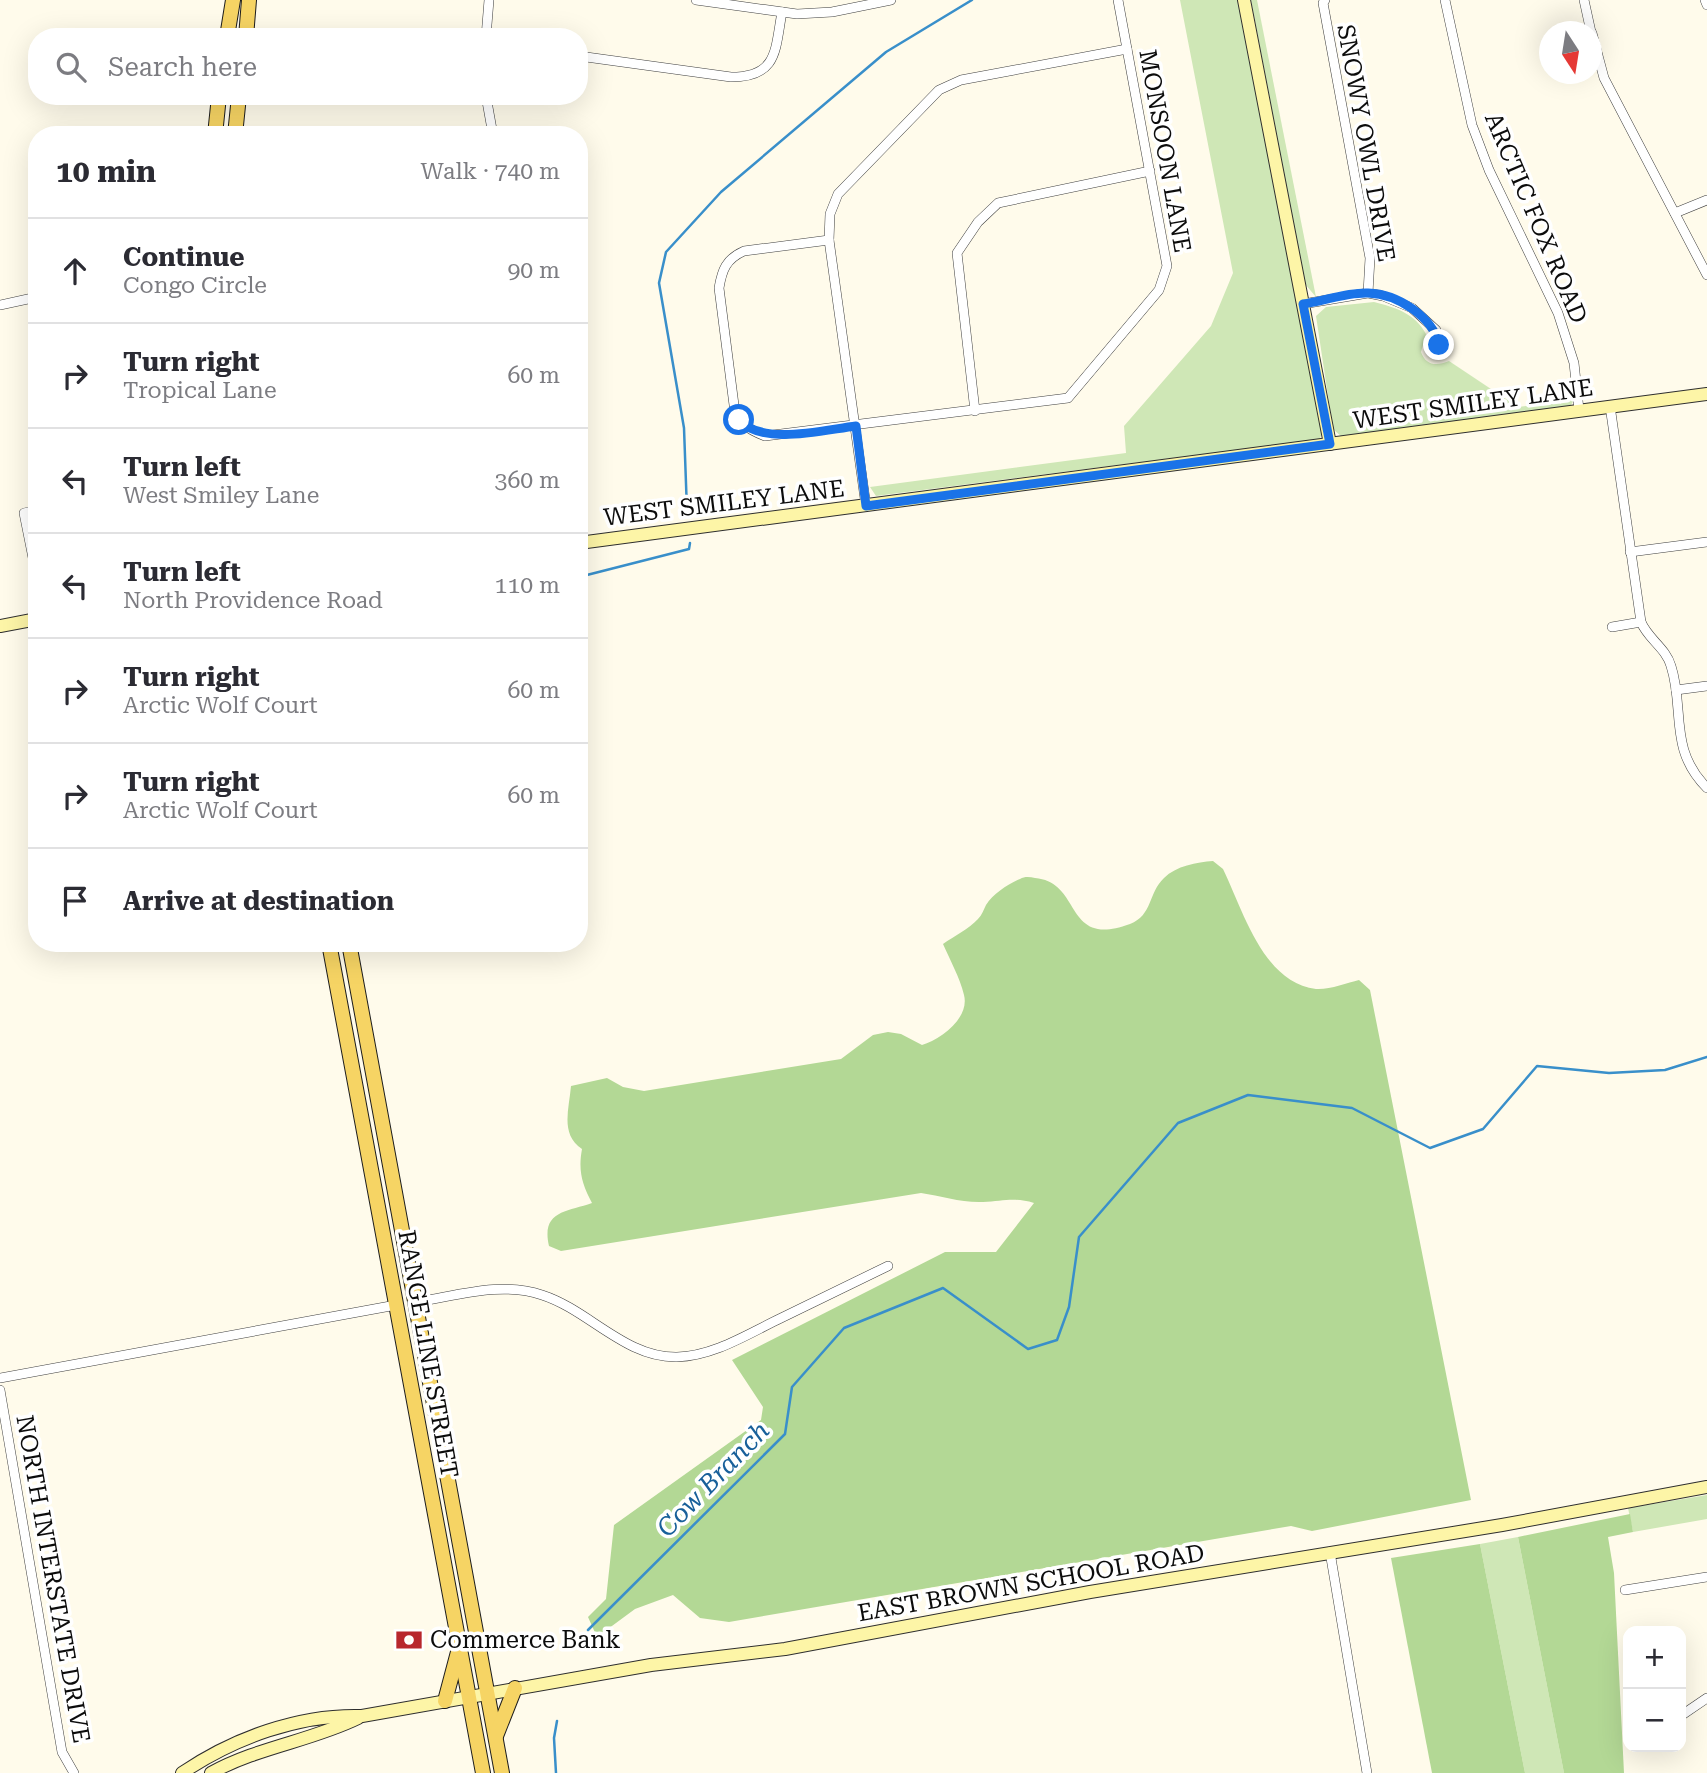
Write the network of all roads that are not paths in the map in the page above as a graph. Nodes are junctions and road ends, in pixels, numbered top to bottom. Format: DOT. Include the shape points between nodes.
graph roads {
  1 [pos="233,0"];
  2 [pos="250,0"];
  3 [pos="489,0"];
  4 [pos="696,0"];
  5 [pos="891,0"];
  6 [pos="1118,0"];
  7 [pos="1244,0"];
  8 [pos="1325,0"];
  9 [pos="1446,0"];
  10 [pos="1584,0"];
  11 [pos="1704,0"];
  12 [pos="727,2"];
  13 [pos="857,3"];
  14 [pos="1707,5"];
  15 [pos="782,12"];
  16 [pos="1589,21"];
  17 [pos="228,28"];
  18 [pos="247,28"];
  19 [pos="487,28"];
  20 [pos="1127,49"];
  21 [pos="588,57"];
  22 [pos="1602,71"];
  23 [pos="218,105"];
  24 [pos="238,105"];
  25 [pos="488,105"];
  26 [pos="216,126"];
  27 [pos="236,126"];
  28 [pos="491,126"];
  29 [pos="1150,170"];
  30 [pos="1707,200"];
  31 [pos="1675,214"];
  32 [pos="829,240"];
  33 [pos="1707,275"];
  34 [pos="1368,293"];
  35 [pos="28,299"];
  36 [pos="1303,304"];
  37 [pos="0,305"];
  38 [pos="1439,345"];
  39 [pos="1707,394"];
  40 [pos="1610,407"];
  41 [pos="1579,410"];
  42 [pos="975,411"];
  43 [pos="856,426"];
  44 [pos="1330,444"];
  45 [pos="866,506"];
  46 [pos="28,512"];
  47 [pos="28,533"];
  48 [pos="588,542"];
  49 [pos="1707,542"];
  50 [pos="1630,552"];
  51 [pos="28,621"];
  52 [pos="1642,622"];
  53 [pos="0,626"];
  54 [pos="1612,627"];
  55 [pos="1707,686"];
  56 [pos="1676,690"];
  57 [pos="1707,788"];
  58 [pos="331,952"];
  59 [pos="350,952"];
  60 [pos="385,1247"];
  61 [pos="888,1266"];
  62 [pos="416,1302"];
  63 [pos="396,1305"];
  64 [pos="0,1378"];
  65 [pos="431,1386"];
  66 [pos="0,1390"];
  67 [pos="1707,1488"];
  68 [pos="1330,1552"];
  69 [pos="1707,1577"];
  70 [pos="1625,1590"];
  71 [pos="459,1647"];
  72 [pos="514,1688"];
  73 [pos="488,1693"];
  74 [pos="468,1696"];
  75 [pos="1707,1698"];
  76 [pos="445,1701"];
  77 [pos="1686,1712"];
  78 [pos="362,1716"];
  79 [pos="496,1737"];
  80 [pos="74,1773"];
  81 [pos="182,1773"];
  82 [pos="211,1773"];
  83 [pos="483,1773"];
  84 [pos="502,1773"];
  85 [pos="1367,1773"];
  1 -- 17 [label="main road"];
  2 -- 18 [label="main road"];
  3 -- 19 [label="street"];
  4 -- 12 [label="street"];
  5 -- 13 [label="street"];
  6 -- 20 [label="street, MONSOON LANE"];
  7 -- 36 [label="street"];
  8 -- 34 [label="street, SNOWY OWL DRIVE" via="1370,258"];
  9 -- 41 [label="street, ARCTIC FOX ROAD" via="1472,125 1558,313 1574,363"];
  10 -- 16 [label="street"];
  11 -- 14 [label="street"];
  12 -- 15 [label="street"];
  13 -- 15 [label="street" via="816,14"];
  15 -- 21 [label="street" via="770,62 764,71 752,75 731,77"];
  20 -- 29 [label="street, MONSOON LANE"];
  20 -- 32 [label="street" via="961,80 939,90 838,194 830,214"];
  22 -- 31 [label="street"];
  23 -- 26 [label="main road"];
  24 -- 27 [label="main road"];
  25 -- 28 [label="street"];
  29 -- 42 [label="street, MONSOON LANE" via="1167,266 1159,290 1068,398"];
  29 -- 42 [label="street" via="998,203 967,236 957,253"];
  30 -- 31 [label="street"];
  31 -- 33 [label="street"];
  32 -- 43 [label="street"];
  32 -- 43 [label="street, MONSOON LANE" via="744,251 722,271 719,288 734,405 748,430 765,436"];
  34 -- 36 [label="street"];
  34 -- 38 [label="street" via="1412,308 1436,330"];
  35 -- 37 [label="street"];
  36 -- 44 [label="street"];
  39 -- 40 [label="street, WEST SMILEY LANE"];
  40 -- 41 [label="street, WEST SMILEY LANE"];
  40 -- 50 [label="street"];
  41 -- 44 [label="street, WEST SMILEY LANE"];
  42 -- 43 [label="street, MONSOON LANE"];
  43 -- 45 [label="street"];
  44 -- 45 [label="street, WEST SMILEY LANE"];
  45 -- 48 [label="street, WEST SMILEY LANE"];
  46 -- 47 [label="street" via="24,513"];
  49 -- 50 [label="street"];
  50 -- 52 [label="street"];
  51 -- 53 [label="street"];
  52 -- 54 [label="street"];
  52 -- 56 [label="street" via="1671,664"];
  55 -- 56 [label="street"];
  56 -- 57 [label="street" via="1677,722 1685,753"];
  58 -- 60 [label="main road, RANGE LINE STREET"];
  59 -- 62 [label="main road, RANGE LINE STREET"];
  60 -- 62 [label="main road" via="405,1290"];
  60 -- 63 [label="main road, RANGE LINE STREET"];
  61 -- 62 [label="street" via="735,1340 677,1357 628,1343 544,1295 488,1290"];
  62 -- 65 [label="main road, RANGE LINE STREET"];
  63 -- 64 [label="street"];
  63 -- 65 [label="main road" via="406,1313"];
  63 -- 71 [label="main road, RANGE LINE STREET"];
  65 -- 73 [label="main road, RANGE LINE STREET"];
  66 -- 80 [label="street, NORTH INTERSTATE DRIVE" via="62,1752"];
  67 -- 68 [label="street, EAST BROWN SCHOOL ROAD"];
  68 -- 72 [label="street, EAST BROWN SCHOOL ROAD" via="785,1649"];
  68 -- 85 [label="street"];
  69 -- 70 [label="street"];
  71 -- 74 [label="main road, RANGE LINE STREET"];
  71 -- 76 [label="main road"];
  72 -- 73 [label="street, EAST BROWN SCHOOL ROAD"];
  72 -- 79 [label="main road"];
  73 -- 74 [label="street, EAST BROWN SCHOOL ROAD"];
  73 -- 79 [label="main road, RANGE LINE STREET"];
  74 -- 76 [label="street, EAST BROWN SCHOOL ROAD"];
  74 -- 83 [label="main road, RANGE LINE STREET"];
  75 -- 77 [label="street"];
  76 -- 78 [label="street, EAST BROWN SCHOOL ROAD"];
  78 -- 81 [label="street, EAST BROWN SCHOOL ROAD" via="329,1715 299,1721 229,1747"];
  78 -- 82 [label="street, EAST BROWN SCHOOL ROAD" via="335,1730 252,1753"];
  79 -- 84 [label="main road, RANGE LINE STREET"];
}
